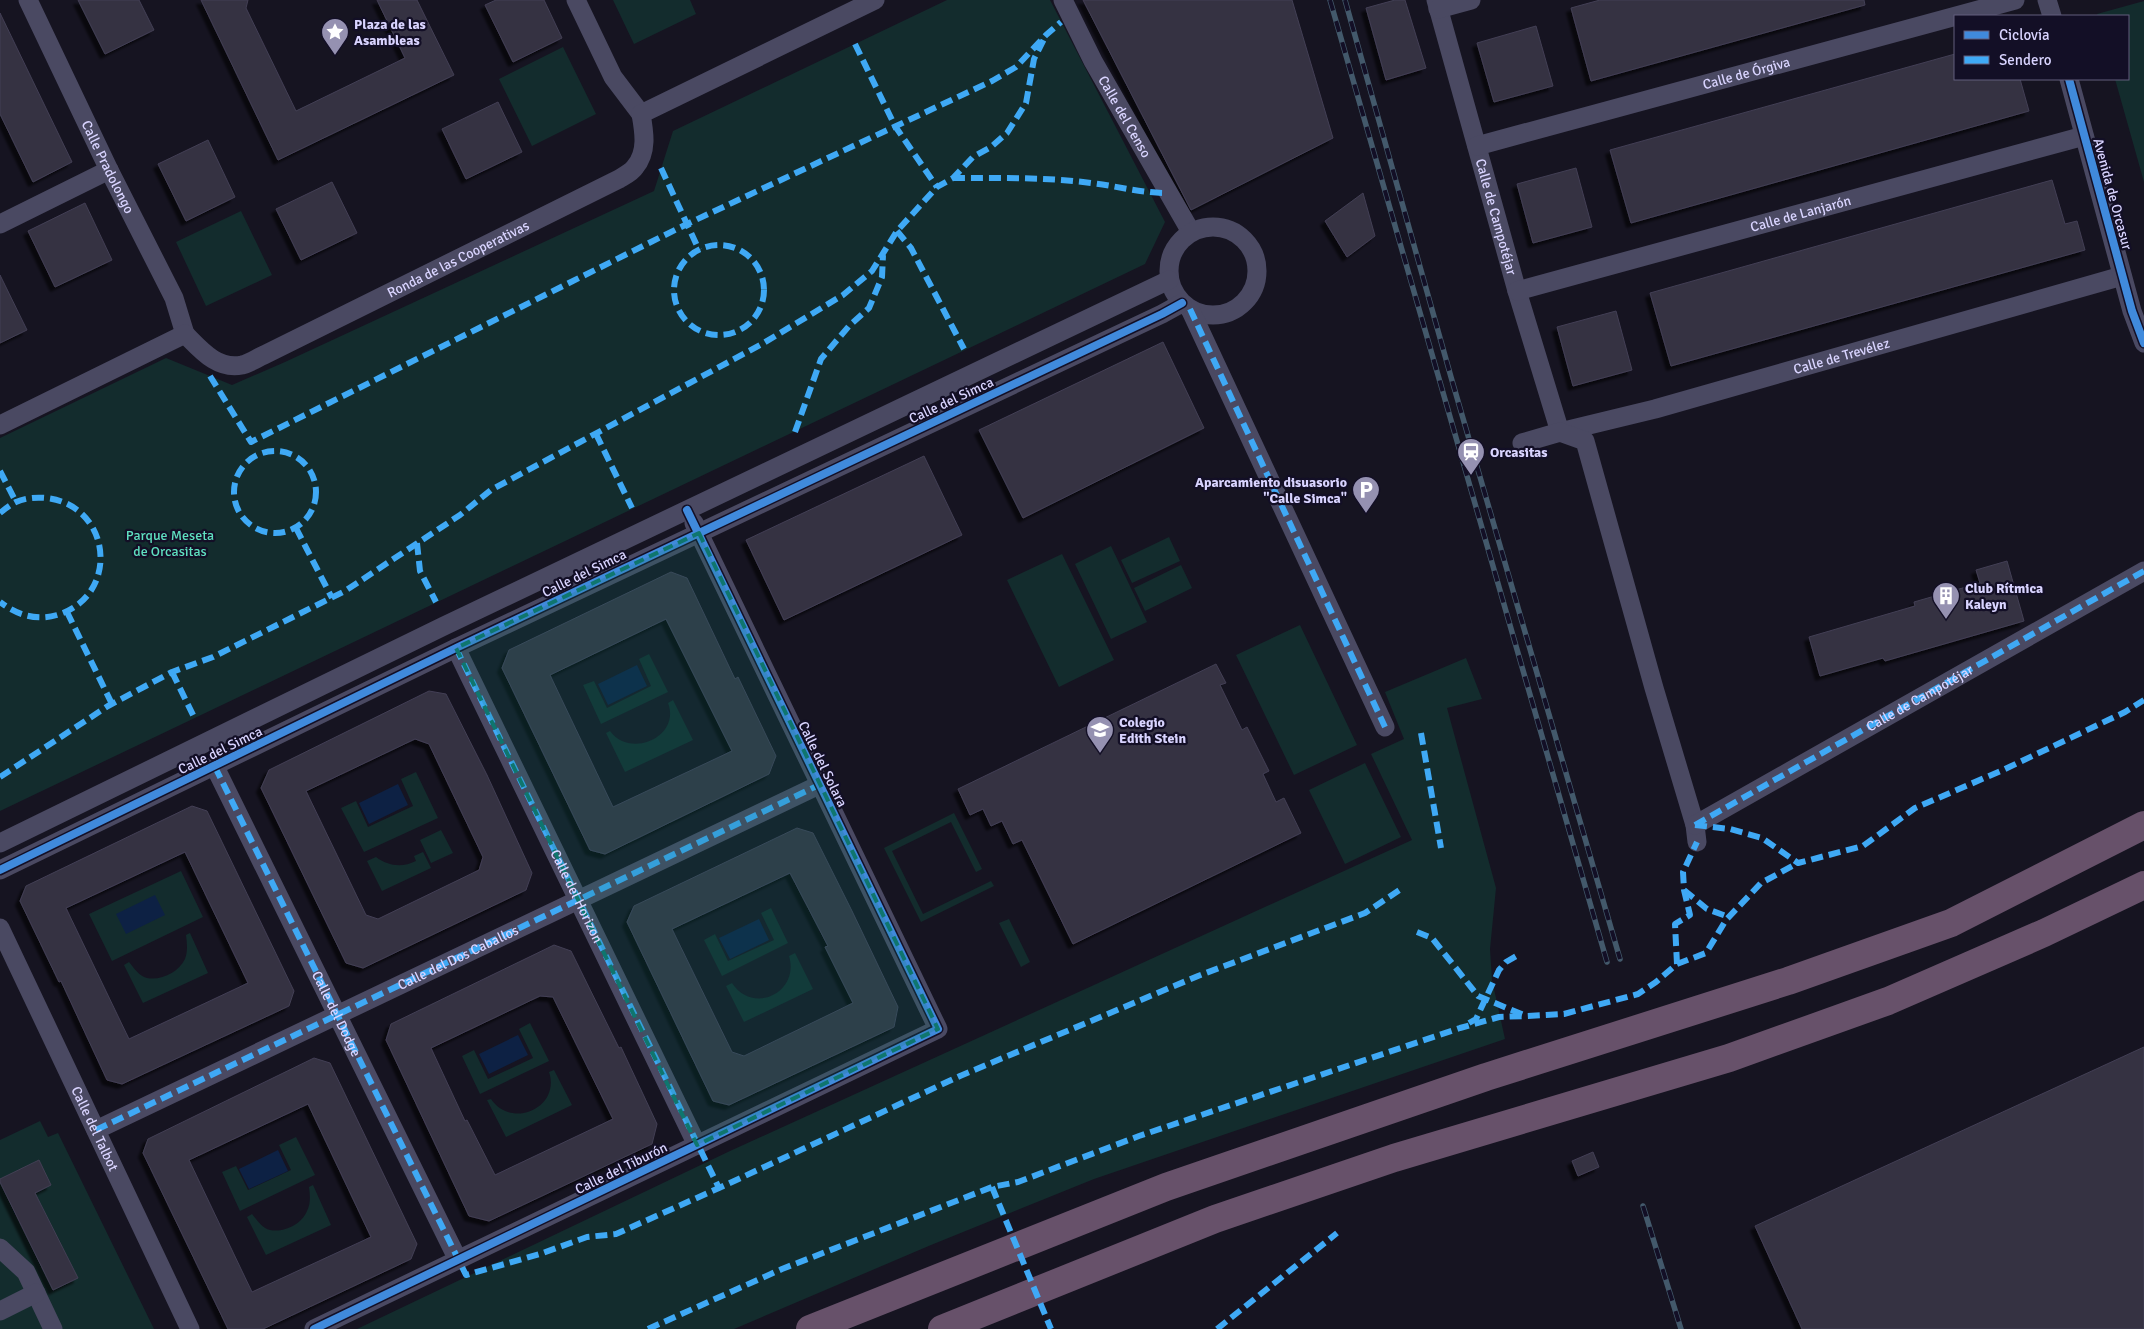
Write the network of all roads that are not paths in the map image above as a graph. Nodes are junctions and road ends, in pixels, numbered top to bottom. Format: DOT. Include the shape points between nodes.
graph roads {
  1 [pos="28,0"];
  2 [pos="576,0"];
  3 [pos="875,0"];
  4 [pos="1063,0"];
  5 [pos="1471,0"];
  6 [pos="2015,0"];
  7 [pos="2047,0"];
  8 [pos="1437,4"];
  9 [pos="1960,15"];
  10 [pos="2052,15"];
  11 [pos="1954,17"];
  12 [pos="2069,80"];
  13 [pos="641,114"];
  14 [pos="2084,136"];
  15 [pos="1477,146"];
  16 [pos="110,170"];
  17 [pos="0,224"];
  18 [pos="1191,232"];
  19 [pos="2122,276"];
  20 [pos="1169,280"];
  21 [pos="1517,291"];
  22 [pos="1186,306"];
  23 [pos="185,334"];
  24 [pos="2144,343"];
  25 [pos="0,425"];
  26 [pos="1560,432"];
  27 [pos="1522,443"];
  28 [pos="687,510"];
  29 [pos="699,533"];
  30 [pos="2144,571"];
  31 [pos="456,648"];
  32 [pos="1385,728"];
  33 [pos="215,767"];
  34 [pos="819,785"];
  35 [pos="2144,825"];
  36 [pos="0,843"];
  37 [pos="0,870"];
  38 [pos="2144,885"];
  39 [pos="577,899"];
  40 [pos="0,928"];
  41 [pos="337,1015"];
  42 [pos="938,1029"];
  43 [pos="96,1130"];
  44 [pos="697,1145"];
  45 [pos="2,1253"];
  46 [pos="458,1260"];
  47 [pos="36,1293"];
  48 [pos="0,1310"];
  49 [pos="52,1329"];
  50 [pos="190,1329"];
  51 [pos="314,1329"];
  52 [pos="810,1329"];
  53 [pos="942,1329"];
  1 -- 16 [label="street, Calle Pradolongo"];
  2 -- 13 [label="street" via="613,77"];
  3 -- 13 [label="street"];
  4 -- 18 [label="street, Calle del Censo" via="1093,61"];
  5 -- 8 [label="street"];
  6 -- 9 [label="street, Calle de Órgiva"];
  7 -- 10 [label="street"];
  8 -- 15 [label="street, Calle de Campotéjar"];
  11 -- 15 [label="street, Calle de Órgiva"];
  12 -- 14 [label="street, Avenida de Orcasur"];
  13 -- 23 [label="street, Ronda de las Cooperativas" via="645,140 642,153 635,167 619,179 242,365 221,364 206,355"];
  14 -- 19 [label="street, Avenida de Orcasur"];
  14 -- 21 [label="street, Calle de Lanjarón"];
  15 -- 21 [label="street, Calle de Campotéjar"];
  16 -- 17 [label="street"];
  16 -- 23 [label="street, Calle Pradolongo" via="174,298"];
  18 -- 20 [label="street" via="1177,244 1169,262"];
  18 -- 22 [label="street" via="1206,226 1222,227 1236,233 1248,243 1256,257 1257,276 1252,293 1233,310 1215,315 1202,314"];
  19 -- 24 [label="street, Avenida de Orcasur"];
  19 -- 26 [label="street, Calle de Trevélez" via="1655,409"];
  20 -- 22 [label="street"];
  20 -- 28 [label="street, Calle del Simca"];
  21 -- 26 [label="street, Calle de Campotéjar"];
  22 -- 29 [label="street, Calle del Simca" via="1162,314"];
  22 -- 32 [label="street"];
  23 -- 25 [label="street"];
  26 -- 27 [label="street"];
  26 -- 30 [label="street, Calle de Campotéjar" via="1585,441 1696,834"];
  28 -- 29 [label="street, Calle del Solara"];
  28 -- 36 [label="street, Calle del Simca"];
  29 -- 31 [label="street, Calle del Simca"];
  29 -- 34 [label="street, Calle del Solara"];
  31 -- 33 [label="street, Calle del Simca"];
  31 -- 39 [label="street, Calle del Horizon"];
  33 -- 37 [label="street, Calle del Simca"];
  33 -- 41 [label="street, Calle del Dodge"];
  34 -- 39 [label="street, Calle del Dos Caballos"];
  34 -- 42 [label="street, Calle del Solara"];
  35 -- 52 [label="highway" via="1951,923 1788,981 1486,1077 1166,1188"];
  38 -- 53 [label="highway" via="1888,1001 1729,1058 1394,1158 1215,1219"];
  39 -- 41 [label="street, Calle del Dos Caballos"];
  39 -- 44 [label="street, Calle del Horizon"];
  40 -- 43 [label="street, Calle del Talbot"];
  41 -- 43 [label="street, Calle del Dos Caballos"];
  41 -- 46 [label="street, Calle del Dodge"];
  42 -- 44 [label="street, Calle del Tiburón"];
  43 -- 50 [label="street, Calle del Talbot"];
  44 -- 46 [label="street, Calle del Tiburón"];
  45 -- 47 [label="street" via="26,1272"];
  46 -- 51 [label="street, Calle del Tiburón"];
  47 -- 48 [label="street"];
  47 -- 49 [label="street"];
}
